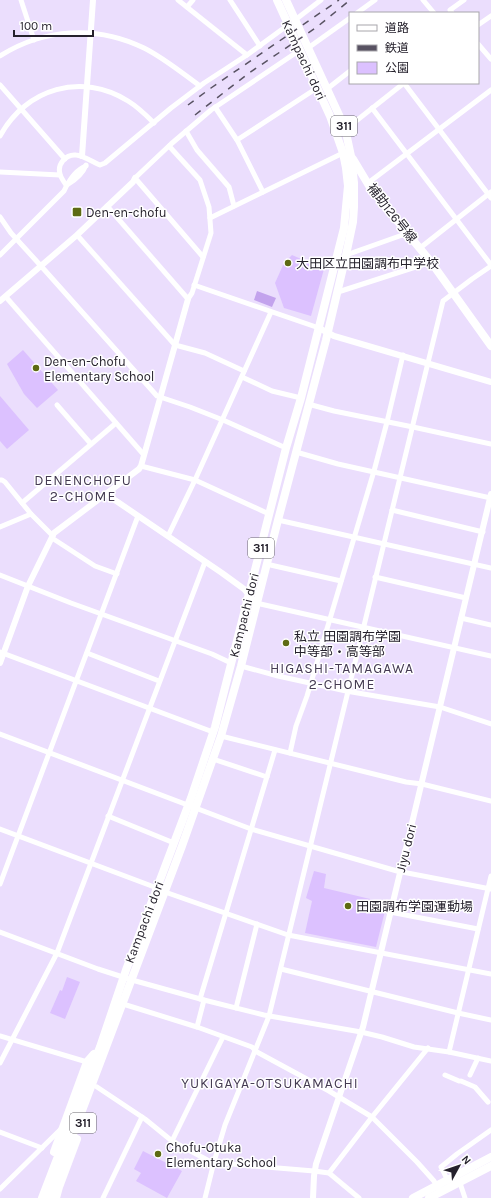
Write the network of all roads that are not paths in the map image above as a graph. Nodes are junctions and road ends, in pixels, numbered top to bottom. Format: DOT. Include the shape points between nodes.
graph roads {
  1 [pos="21,0"];
  2 [pos="93,0"];
  3 [pos="178,0"];
  4 [pos="193,0"];
  5 [pos="230,0"];
  6 [pos="277,0"];
  7 [pos="286,0"];
  8 [pos="321,0"];
  9 [pos="375,0"];
  10 [pos="423,0"];
  11 [pos="464,0"];
  12 [pos="187,7"];
  13 [pos="358,12"];
  14 [pos="430,12"];
  15 [pos="451,12"];
  16 [pos="491,16"];
  17 [pos="349,19"];
  18 [pos="479,24"];
  19 [pos="293,25"];
  20 [pos="90,32"];
  21 [pos="34,40"];
  22 [pos="479,45"];
  23 [pos="260,46"];
  24 [pos="302,46"];
  25 [pos="247,55"];
  26 [pos="0,56"];
  27 [pos="491,59"];
  28 [pos="349,73"];
  29 [pos="403,84"];
  30 [pos="405,84"];
  31 [pos="0,85"];
  32 [pos="200,86"];
  33 [pos="87,87"];
  34 [pos="317,88"];
  35 [pos="327,89"];
  36 [pos="491,90"];
  37 [pos="215,107"];
  38 [pos="372,108"];
  39 [pos="21,109"];
  40 [pos="154,123"];
  41 [pos="345,128"];
  42 [pos="439,129"];
  43 [pos="186,131"];
  44 [pos="0,136"];
  45 [pos="237,140"];
  46 [pos="170,146"];
  47 [pos="347,154"];
  48 [pos="406,154"];
  49 [pos="65,159"];
  50 [pos="85,160"];
  51 [pos="0,172"];
  52 [pos="60,176"];
  53 [pos="135,178"];
  54 [pos="368,183"];
  55 [pos="66,185"];
  56 [pos="263,192"];
  57 [pos="490,195"];
  58 [pos="107,206"];
  59 [pos="234,206"];
  60 [pos="0,217"];
  61 [pos="210,218"];
  62 [pos="456,220"];
  63 [pos="408,233"];
  64 [pos="77,235"];
  65 [pos="16,239"];
  66 [pos="420,248"];
  67 [pos="0,255"];
  68 [pos="346,255"];
  69 [pos="203,256"];
  70 [pos="431,262"];
  71 [pos="42,266"];
  72 [pos="491,266"];
  73 [pos="194,285"];
  74 [pos="338,292"];
  75 [pos="453,293"];
  76 [pos="6,296"];
  77 [pos="188,299"];
  78 [pos="0,301"];
  79 [pos="271,312"];
  80 [pos="319,328"];
  81 [pos="327,333"];
  82 [pos="175,345"];
  83 [pos="491,346"];
  84 [pos="403,356"];
  85 [pos="428,363"];
  86 [pos="244,371"];
  87 [pos="242,377"];
  88 [pos="491,382"];
  89 [pos="161,398"];
  90 [pos="301,398"];
  91 [pos="308,404"];
  92 [pos="57,405"];
  93 [pos="223,420"];
  94 [pos="116,422"];
  95 [pos="387,422"];
  96 [pos="413,427"];
  97 [pos="91,444"];
  98 [pos="491,444"];
  99 [pos="286,448"];
  100 [pos="296,452"];
  101 [pos="144,455"];
  102 [pos="141,466"];
  103 [pos="374,471"];
  104 [pos="400,478"];
  105 [pos="0,480"];
  106 [pos="195,480"];
  107 [pos="106,494"];
  108 [pos="491,498"];
  109 [pos="22,503"];
  110 [pos="392,510"];
  111 [pos="31,514"];
  112 [pos="269,514"];
  113 [pos="138,516"];
  114 [pos="278,520"];
  115 [pos="0,527"];
  116 [pos="483,532"];
  117 [pos="168,536"];
  118 [pos="52,537"];
  119 [pos="355,537"];
  120 [pos="384,544"];
  121 [pos="205,562"];
  122 [pos="266,564"];
  123 [pos="475,564"];
  124 [pos="491,568"];
  125 [pos="117,574"];
  126 [pos="0,575"];
  127 [pos="376,577"];
  128 [pos="341,581"];
  129 [pos="28,586"];
  130 [pos="249,595"];
  131 [pos="466,598"];
  132 [pos="256,603"];
  133 [pos="102,614"];
  134 [pos="461,618"];
  135 [pos="330,620"];
  136 [pos="491,625"];
  137 [pos="364,627"];
  138 [pos="174,641"];
  139 [pos="454,648"];
  140 [pos="2,653"];
  141 [pos="87,653"];
  142 [pos="491,656"];
  143 [pos="0,662"];
  144 [pos="232,663"];
  145 [pos="241,666"];
  146 [pos="77,681"];
  147 [pos="159,681"];
  148 [pos="311,682"];
  149 [pos="348,691"];
  150 [pos="440,707"];
  151 [pos="149,708"];
  152 [pos="491,724"];
  153 [pos="213,732"];
  154 [pos="0,734"];
  155 [pos="221,736"];
  156 [pos="275,750"];
  157 [pos="50,753"];
  158 [pos="290,753"];
  159 [pos="213,759"];
  160 [pos="331,762"];
  161 [pos="267,777"];
  162 [pos="122,780"];
  163 [pos="422,784"];
  164 [pos="491,801"];
  165 [pos="192,807"];
  166 [pos="108,816"];
  167 [pos="0,829"];
  168 [pos="251,829"];
  169 [pos="18,835"];
  170 [pos="174,843"];
  171 [pos="310,846"];
  172 [pos="91,863"];
  173 [pos="400,871"];
  174 [pos="491,876"];
  175 [pos="0,884"];
  176 [pos="157,888"];
  177 [pos="490,888"];
  178 [pos="165,892"];
  179 [pos="390,912"];
  180 [pos="225,913"];
  181 [pos="257,924"];
  182 [pos="478,929"];
  183 [pos="0,932"];
  184 [pos="288,935"];
  185 [pos="57,953"];
  186 [pos="380,953"];
  187 [pos="281,969"];
  188 [pos="468,969"];
  189 [pos="491,974"];
  190 [pos="123,977"];
  191 [pos="132,980"];
  192 [pos="371,990"];
  193 [pos="202,999"];
  194 [pos="123,1004"];
  195 [pos="236,1008"];
  196 [pos="458,1013"];
  197 [pos="269,1016"];
  198 [pos="491,1020"];
  199 [pos="197,1027"];
  200 [pos="361,1032"];
  201 [pos="0,1036"];
  202 [pos="223,1037"];
  203 [pos="12,1040"];
  204 [pos="103,1047"];
  205 [pos="428,1048"];
  206 [pos="254,1049"];
  207 [pos="449,1052"];
  208 [pos="478,1058"];
  209 [pos="491,1061"];
  210 [pos="87,1062"];
  211 [pos="0,1063"];
  212 [pos="445,1075"];
  213 [pos="470,1075"];
  214 [pos="97,1087"];
  215 [pos="339,1097"];
  216 [pos="488,1102"];
  217 [pos="142,1117"];
  218 [pos="372,1117"];
  219 [pos="62,1128"];
  220 [pos="491,1130"];
  221 [pos="0,1132"];
  222 [pos="172,1141"];
  223 [pos="66,1143"];
  224 [pos="42,1148"];
  225 [pos="491,1158"];
  226 [pos="214,1162"];
  227 [pos="491,1166"];
  228 [pos="314,1171"];
  229 [pos="330,1174"];
  230 [pos="43,1181"];
  231 [pos="448,1181"];
  232 [pos="460,1183"];
  233 [pos="59,1187"];
  234 [pos="0,1188"];
  235 [pos="439,1189"];
  236 [pos="37,1198"];
  237 [pos="42,1198"];
  238 [pos="49,1198"];
  239 [pos="56,1198"];
  240 [pos="103,1198"];
  241 [pos="205,1198"];
  242 [pos="313,1198"];
  243 [pos="359,1198"];
  244 [pos="413,1198"];
  245 [pos="429,1198"];
  246 [pos="465,1198"];
  1 -- 21 [label="street"];
  2 -- 20 [label="street"];
  3 -- 12 [label="street"];
  4 -- 12 [label="street"];
  5 -- 23 [label="street"];
  6 -- 19 [label="main road, Kampachi dori / 311"];
  7 -- 19 [label="main road, Kampachi dori / 311"];
  8 -- 19 [label="street"];
  9 -- 13 [label="street"];
  10 -- 14 [label="street"];
  11 -- 15 [label="street" via="450,10"];
  12 -- 25 [label="street"];
  16 -- 18 [label="street"];
  17 -- 24 [label="street"];
  19 -- 23 [label="street"];
  19 -- 24 [label="main road, Kampachi dori / 311"];
  20 -- 21 [label="street" via="50,35"];
  20 -- 32 [label="street" via="116,37 144,48"];
  20 -- 33 [label="street"];
  21 -- 26 [label="street"];
  22 -- 27 [label="street"];
  23 -- 25 [label="street"];
  24 -- 34 [label="main road, Kampachi dori / 311"];
  24 -- 35 [label="main road, Kampachi dori / 311"];
  24 -- 37 [label="street"];
  25 -- 32 [label="street"];
  28 -- 35 [label="street"];
  29 -- 38 [label="street"];
  30 -- 42 [label="street"];
  31 -- 39 [label="street"];
  32 -- 40 [label="street"];
  33 -- 39 [label="street" via="72,86 50,91"];
  33 -- 40 [label="street" via="103,90 129,101"];
  33 -- 50 [label="street"];
  34 -- 45 [label="street"];
  34 -- 47 [label="main road, Kampachi dori / 311"];
  35 -- 41 [label="main road, Kampachi dori / 311"];
  36 -- 42 [label="street"];
  37 -- 43 [label="street"];
  37 -- 45 [label="street"];
  38 -- 41 [label="street"];
  38 -- 48 [label="street"];
  39 -- 44 [label="street"];
  39 -- 49 [label="street"];
  40 -- 50 [label="street" via="105,163 100,165"];
  41 -- 47 [label="main road, Kampachi dori / 311"];
  42 -- 48 [label="street"];
  42 -- 57 [label="street"];
  43 -- 46 [label="street"];
  43 -- 59 [label="street" via="197,150 229,187"];
  45 -- 56 [label="street"];
  46 -- 53 [label="street"];
  46 -- 61 [label="street" via="200,180"];
  47 -- 54 [label="main road, 補助126号線 / 311"];
  47 -- 56 [label="street"];
  47 -- 68 [label="main road, Kampachi dori / 311" via="354,183 354,206"];
  47 -- 80 [label="main road, Kampachi dori / 311" via="348,186 344,228"];
  48 -- 54 [label="street"];
  48 -- 62 [label="street"];
  49 -- 50 [label="street" via="74,155"];
  49 -- 52 [label="street" via="59,168"];
  50 -- 55 [label="street"];
  51 -- 52 [label="street"];
  52 -- 55 [label="street"];
  53 -- 58 [label="street"];
  53 -- 69 [label="street"];
  54 -- 63 [label="main road, 補助126号線 / 311"];
  55 -- 65 [label="street" via="61,194"];
  56 -- 59 [label="street"];
  57 -- 62 [label="street"];
  58 -- 64 [label="street"];
  58 -- 77 [label="street"];
  59 -- 61 [label="street"];
  60 -- 65 [label="street"];
  61 -- 69 [label="street" via="211,233"];
  62 -- 66 [label="street"];
  62 -- 72 [label="street"];
  63 -- 66 [label="main road, 補助126号線 / 311"];
  63 -- 68 [label="street"];
  64 -- 71 [label="street"];
  64 -- 82 [label="street"];
  65 -- 67 [label="street"];
  65 -- 71 [label="street"];
  66 -- 70 [label="main road, 補助126号線 / 311"];
  68 -- 74 [label="main road, Kampachi dori / 311"];
  69 -- 73 [label="street"];
  70 -- 74 [label="street"];
  70 -- 75 [label="main road, 補助126号線 / 311"];
  71 -- 76 [label="street"];
  71 -- 89 [label="street" via="155,395"];
  72 -- 75 [label="street"];
  73 -- 77 [label="street"];
  73 -- 79 [label="street"];
  74 -- 81 [label="main road, Kampachi dori / 311"];
  75 -- 83 [label="main road, 補助126号線 / 311"];
  75 -- 85 [label="street" via="443,301"];
  76 -- 78 [label="street"];
  76 -- 94 [label="street"];
  77 -- 82 [label="street"];
  79 -- 80 [label="street"];
  79 -- 86 [label="street"];
  80 -- 81 [label="street"];
  80 -- 90 [label="main road, Kampachi dori / 311"];
  81 -- 84 [label="street"];
  81 -- 91 [label="main road, Kampachi dori / 311"];
  82 -- 86 [label="street" via="205,353"];
  82 -- 89 [label="street"];
  84 -- 85 [label="street"];
  84 -- 95 [label="street"];
  85 -- 88 [label="street"];
  85 -- 96 [label="street"];
  86 -- 87 [label="street"];
  87 -- 90 [label="street" via="272,391"];
  87 -- 93 [label="street"];
  89 -- 93 [label="street"];
  89 -- 101 [label="street"];
  90 -- 99 [label="main road, Kampachi dori / 311"];
  91 -- 95 [label="street" via="334,412"];
  91 -- 100 [label="main road, Kampachi dori / 311"];
  92 -- 97 [label="street"];
  93 -- 99 [label="street"];
  93 -- 106 [label="street"];
  94 -- 97 [label="street"];
  94 -- 101 [label="street"];
  95 -- 96 [label="street"];
  95 -- 103 [label="street"];
  96 -- 98 [label="street"];
  96 -- 104 [label="street"];
  97 -- 109 [label="street"];
  99 -- 112 [label="main road, Kampachi dori / 311"];
  100 -- 103 [label="street"];
  100 -- 114 [label="main road, Kampachi dori / 311"];
  101 -- 102 [label="street"];
  102 -- 106 [label="street"];
  102 -- 107 [label="street"];
  103 -- 104 [label="street"];
  103 -- 119 [label="street"];
  104 -- 108 [label="street"];
  104 -- 110 [label="street"];
  105 -- 109 [label="street" via="5,482"];
  106 -- 112 [label="street"];
  106 -- 117 [label="street"];
  107 -- 113 [label="street"];
  107 -- 118 [label="street"];
  108 -- 116 [label="street, Jiyu dori"];
  109 -- 111 [label="street"];
  110 -- 116 [label="street"];
  110 -- 120 [label="street"];
  111 -- 115 [label="street"];
  111 -- 118 [label="street"];
  112 -- 130 [label="main road, Kampachi dori / 311"];
  113 -- 117 [label="street"];
  113 -- 125 [label="street"];
  114 -- 119 [label="street"];
  114 -- 122 [label="main road, Kampachi dori / 311"];
  116 -- 123 [label="street, Jiyu dori"];
  117 -- 121 [label="street"];
  118 -- 125 [label="street" via="95,566"];
  118 -- 129 [label="street"];
  119 -- 120 [label="street"];
  119 -- 128 [label="street"];
  120 -- 123 [label="street"];
  120 -- 127 [label="street"];
  121 -- 130 [label="street"];
  121 -- 138 [label="street"];
  122 -- 128 [label="street"];
  122 -- 132 [label="main road, Kampachi dori / 311"];
  123 -- 124 [label="street"];
  123 -- 131 [label="street, Jiyu dori"];
  125 -- 133 [label="street"];
  126 -- 129 [label="street"];
  127 -- 131 [label="street"];
  127 -- 137 [label="street"];
  128 -- 135 [label="street"];
  129 -- 133 [label="street"];
  129 -- 140 [label="street"];
  130 -- 132 [label="street"];
  130 -- 144 [label="main road, Kampachi dori / 311"];
  131 -- 134 [label="street, Jiyu dori"];
  132 -- 135 [label="street"];
  132 -- 145 [label="main road, Kampachi dori / 311"];
  133 -- 138 [label="street"];
  133 -- 141 [label="street"];
  134 -- 136 [label="street"];
  134 -- 139 [label="street, Jiyu dori"];
  135 -- 137 [label="street"];
  135 -- 148 [label="street"];
  137 -- 139 [label="street"];
  137 -- 149 [label="street"];
  138 -- 144 [label="street"];
  138 -- 147 [label="street"];
  139 -- 142 [label="street"];
  139 -- 150 [label="street, Jiyu dori"];
  140 -- 143 [label="street"];
  140 -- 146 [label="street"];
  141 -- 146 [label="street"];
  141 -- 147 [label="street"];
  144 -- 153 [label="main road, Kampachi dori / 311"];
  145 -- 148 [label="street"];
  145 -- 155 [label="main road, Kampachi dori / 311"];
  146 -- 151 [label="street"];
  146 -- 157 [label="street"];
  147 -- 151 [label="street"];
  148 -- 149 [label="street"];
  148 -- 158 [label="street"];
  149 -- 150 [label="street"];
  149 -- 160 [label="street"];
  150 -- 152 [label="street"];
  150 -- 163 [label="street, Jiyu dori"];
  151 -- 153 [label="street"];
  151 -- 162 [label="street"];
  153 -- 165 [label="main road, Kampachi dori / 311"];
  154 -- 157 [label="street"];
  155 -- 156 [label="street"];
  155 -- 159 [label="main road, Kampachi dori / 311"];
  156 -- 158 [label="street"];
  156 -- 161 [label="street"];
  157 -- 162 [label="street"];
  157 -- 169 [label="street"];
  158 -- 160 [label="street"];
  159 -- 161 [label="street"];
  159 -- 165 [label="main road, Kampachi dori / 311"];
  160 -- 163 [label="street"];
  160 -- 171 [label="street"];
  161 -- 168 [label="street"];
  162 -- 165 [label="street"];
  162 -- 166 [label="street"];
  163 -- 164 [label="street"];
  163 -- 173 [label="street, Jiyu dori"];
  165 -- 168 [label="street"];
  165 -- 170 [label="main road, Kampachi dori / 311"];
  165 -- 178 [label="main road, Kampachi dori / 311"];
  166 -- 170 [label="street"];
  166 -- 172 [label="street"];
  167 -- 169 [label="street"];
  168 -- 171 [label="street"];
  168 -- 180 [label="street"];
  169 -- 172 [label="street"];
  169 -- 175 [label="street"];
  170 -- 176 [label="main road, Kampachi dori / 311"];
  171 -- 173 [label="street"];
  171 -- 184 [label="street"];
  172 -- 176 [label="street"];
  172 -- 185 [label="street"];
  173 -- 177 [label="street"];
  173 -- 179 [label="street, Jiyu dori"];
  174 -- 177 [label="street"];
  176 -- 190 [label="main road, Kampachi dori / 311"];
  177 -- 182 [label="street"];
  178 -- 180 [label="street"];
  178 -- 191 [label="main road, Kampachi dori / 311"];
  179 -- 182 [label="street"];
  179 -- 186 [label="street, Jiyu dori"];
  180 -- 181 [label="street"];
  180 -- 193 [label="street"];
  181 -- 184 [label="street"];
  181 -- 195 [label="street"];
  182 -- 188 [label="street"];
  183 -- 185 [label="street"];
  184 -- 186 [label="street"];
  184 -- 187 [label="street"];
  185 -- 190 [label="street"];
  185 -- 203 [label="street"];
  186 -- 188 [label="street"];
  186 -- 192 [label="street, Jiyu dori"];
  187 -- 192 [label="street"];
  187 -- 197 [label="street"];
  188 -- 189 [label="street"];
  188 -- 196 [label="street"];
  190 -- 191 [label="street"];
  190 -- 204 [label="main road, Kampachi dori / 311"];
  191 -- 193 [label="street"];
  191 -- 194 [label="main road, Kampachi dori / 311"];
  192 -- 196 [label="street"];
  192 -- 200 [label="street, Jiyu dori"];
  193 -- 195 [label="street"];
  193 -- 199 [label="street"];
  194 -- 199 [label="street"];
  194 -- 204 [label="main road, Kampachi dori / 311"];
  195 -- 197 [label="street"];
  196 -- 198 [label="street"];
  196 -- 207 [label="street"];
  197 -- 200 [label="street"];
  197 -- 206 [label="street"];
  199 -- 202 [label="street"];
  200 -- 205 [label="street" via="414,1047"];
  200 -- 215 [label="street, Jiyu dori"];
  201 -- 203 [label="street"];
  202 -- 206 [label="street"];
  202 -- 222 [label="street"];
  203 -- 210 [label="street"];
  203 -- 211 [label="street"];
  204 -- 210 [label="main road"];
  204 -- 214 [label="main road, 311" via="106,1062"];
  204 -- 223 [label="main road, Kampachi dori / 311"];
  205 -- 207 [label="street"];
  205 -- 218 [label="street"];
  206 -- 215 [label="street"];
  206 -- 226 [label="street"];
  207 -- 208 [label="street"];
  208 -- 209 [label="street"];
  208 -- 213 [label="street"];
  210 -- 219 [label="main road"];
  212 -- 216 [label="street" via="475,1087"];
  214 -- 217 [label="street"];
  214 -- 233 [label="main road, 311"];
  215 -- 218 [label="street"];
  215 -- 228 [label="street, Jiyu dori"];
  217 -- 222 [label="street"];
  217 -- 240 [label="street"];
  218 -- 229 [label="street"];
  218 -- 235 [label="street" via="417,1162"];
  219 -- 224 [label="street"];
  219 -- 230 [label="main road"];
  220 -- 231 [label="street" via="441,1167"];
  221 -- 224 [label="street"];
  222 -- 226 [label="street"];
  223 -- 237 [label="main road, Kampachi dori / 311"];
  223 -- 238 [label="main road, Kampachi dori / 311"];
  224 -- 234 [label="street"];
  225 -- 231 [label="main road"];
  226 -- 228 [label="street"];
  226 -- 241 [label="street"];
  227 -- 232 [label="main road"];
  228 -- 229 [label="street"];
  228 -- 242 [label="street, Jiyu dori"];
  229 -- 243 [label="street"];
  230 -- 233 [label="main road"];
  230 -- 236 [label="main road"];
  231 -- 235 [label="main road"];
  232 -- 235 [label="main road"];
  232 -- 246 [label="street"];
  233 -- 239 [label="main road, 311"];
  235 -- 244 [label="main road"];
  235 -- 245 [label="main road"];
}
